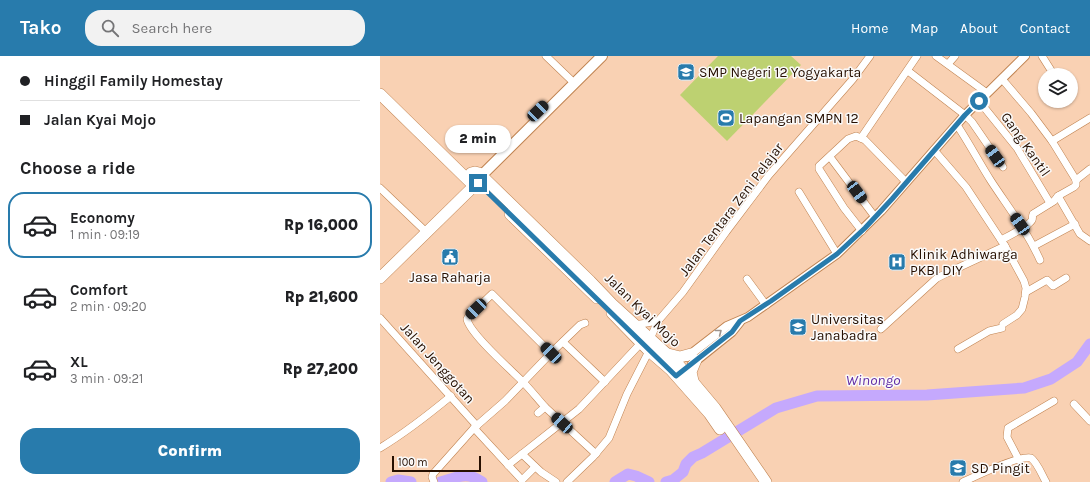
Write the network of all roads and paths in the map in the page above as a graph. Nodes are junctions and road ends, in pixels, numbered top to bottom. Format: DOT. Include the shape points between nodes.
graph roads {
  1 [pos="546,56"];
  2 [pos="593,56"];
  3 [pos="602,56"];
  4 [pos="870,56"];
  5 [pos="917,56"];
  6 [pos="936,56"];
  7 [pos="954,56"];
  8 [pos="1025,56"];
  9 [pos="1042,56"];
  10 [pos="948,64"];
  11 [pos="1050,68"];
  12 [pos="908,71"];
  13 [pos="1002,79"];
  14 [pos="570,80"];
  15 [pos="380,84"];
  16 [pos="987,93"];
  17 [pos="380,94"];
  18 [pos="979,101"];
  19 [pos="965,115"];
  20 [pos="1090,118"];
  21 [pos="957,125"];
  22 [pos="861,138"];
  23 [pos="1052,141"];
  24 [pos="934,150"];
  25 [pos="830,157"];
  26 [pos="1003,167"];
  27 [pos="1090,170"];
  28 [pos="475,178"];
  29 [pos="1076,180"];
  30 [pos="906,182"];
  31 [pos="380,188"];
  32 [pos="799,192"];
  33 [pos="1058,196"];
  34 [pos="1050,203"];
  35 [pos="875,217"];
  36 [pos="1075,224"];
  37 [pos="422,228"];
  38 [pos="1023,228"];
  39 [pos="862,231"];
  40 [pos="1090,241"];
  41 [pos="1003,243"];
  42 [pos="1034,246"];
  43 [pos="837,254"];
  44 [pos="561,258"];
  45 [pos="1040,260"];
  46 [pos="380,270"];
  47 [pos="380,278"];
  48 [pos="1066,278"];
  49 [pos="747,279"];
  50 [pos="1026,292"];
  51 [pos="766,305"];
  52 [pos="380,318"];
  53 [pos="658,322"];
  54 [pos="585,323"];
  55 [pos="635,325"];
  56 [pos="881,329"];
  57 [pos="564,342"];
  58 [pos="647,344"];
  59 [pos="958,349"];
  60 [pos="551,353"];
  61 [pos="666,353"];
  62 [pos="693,357"];
  63 [pos="677,370"];
  64 [pos="524,382"];
  65 [pos="605,382"];
  66 [pos="693,382"];
  67 [pos="451,396"];
  68 [pos="1054,400"];
  69 [pos="1074,404"];
  70 [pos="544,407"];
  71 [pos="712,410"];
  72 [pos="538,413"];
  73 [pos="1090,420"];
  74 [pos="562,423"];
  75 [pos="475,427"];
  76 [pos="380,448"];
  77 [pos="740,450"];
  78 [pos="522,454"];
  79 [pos="596,454"];
  80 [pos="1018,460"];
  81 [pos="508,465"];
  82 [pos="535,467"];
  83 [pos="433,481"];
  84 [pos="556,482"];
  85 [pos="567,482"];
  86 [pos="757,482"];
  87 [pos="766,482"];
  88 [pos="963,482"];
  89 [pos="1046,482"];
  1 -- 14 [label="street"];
  2 -- 14 [label="main road"];
  3 -- 28 [label="main road"];
  4 -- 53 [label="street, Jalan Tentara Zeni Pelajar" via="769,175"];
  5 -- 12 [label="street"];
  6 -- 10 [label="street"];
  7 -- 10 [label="street"];
  8 -- 13 [label="street"];
  9 -- 11 [label="street"];
  10 -- 16 [label="street"];
  12 -- 19 [label="street"];
  12 -- 22 [label="street"];
  13 -- 16 [label="street"];
  13 -- 23 [label="street" via="1032,113"];
  14 -- 28 [label="main road"];
  15 -- 28 [label="main road"];
  16 -- 18 [label="street"];
  17 -- 28 [label="main road"];
  18 -- 19 [label="street"];
  18 -- 34 [label="street, Gang Kantil" via="1017,148"];
  19 -- 21 [label="street"];
  19 -- 26 [label="street"];
  20 -- 23 [label="street"];
  21 -- 24 [label="street"];
  21 -- 38 [label="street"];
  22 -- 25 [label="street" via="852,137"];
  22 -- 30 [label="street"];
  23 -- 29 [label="street"];
  24 -- 30 [label="street"];
  24 -- 41 [label="street" via="963,183"];
  25 -- 35 [label="street"];
  25 -- 39 [label="street" via="819,166 819,169"];
  27 -- 29 [label="street"];
  28 -- 37 [label="main road"];
  28 -- 44 [label="main road, Jalan Kyai Mojo"];
  28 -- 47 [label="main road"];
  29 -- 33 [label="street" via="1076,185"];
  30 -- 35 [label="street"];
  31 -- 37 [label="street"];
  32 -- 43 [label="street"];
  33 -- 34 [label="street"];
  33 -- 36 [label="street"];
  34 -- 38 [label="street" via="1033,214 1030,222"];
  35 -- 39 [label="street"];
  36 -- 40 [label="street" via="1080,234"];
  36 -- 42 [label="street"];
  37 -- 46 [label="main road"];
  38 -- 41 [label="street" via="1016,230"];
  38 -- 42 [label="street"];
  39 -- 43 [label="street"];
  41 -- 50 [label="street" via="1024,281"];
  41 -- 56 [label="street" via="937,278"];
  42 -- 45 [label="street"];
  43 -- 51 [label="street"];
  44 -- 55 [label="main road, Jalan Kyai Mojo"];
  44 -- 58 [label="main road, Jalan Kyai Mojo"];
  48 -- 50 [label="street" via="1053,286 1047,280"];
  49 -- 51 [label="street"];
  50 -- 59 [label="street" via="1020,311 1002,326"];
  51 -- 62 [label="street" via="727,326"];
  52 -- 67 [label="street, Jalan Jenggotan"];
  53 -- 55 [label="street"];
  53 -- 58 [label="street, Jalan Tentara Zeni Pelajar"];
  54 -- 57 [label="street"];
  55 -- 58 [label="main road, Jalan Kyai Mojo"];
  57 -- 60 [label="street"];
  57 -- 65 [label="street"];
  58 -- 61 [label="main road, Jalan Kyai Mojo"];
  58 -- 63 [label="main road, Jalan Kyai Mojo"];
  58 -- 65 [label="street"];
  58 -- 79 [label="street, Jalan Tentara Zeni Pelajar" via="611,434"];
  60 -- 64 [label="street"];
  60 -- 64 [label="street" via="492,294 469,316 467,320 470,326 489,349"];
  61 -- 62 [label="main road" via="676,357"];
  61 -- 63 [label="main road, Jalan Kyai Mojo"];
  62 -- 63 [label="street"];
  62 -- 66 [label="main road"];
  63 -- 66 [label="main road, Jalan Kyai Mojo"];
  63 -- 71 [label="main road, Jalan Kyai Mojo"];
  64 -- 70 [label="street"];
  64 -- 75 [label="street"];
  65 -- 74 [label="street"];
  66 -- 71 [label="main road, Jalan Kyai Mojo"];
  67 -- 75 [label="street, Jalan Jenggotan"];
  67 -- 76 [label="street" via="424,419"];
  68 -- 80 [label="street" via="1008,428 1007,437"];
  69 -- 73 [label="street"];
  70 -- 72 [label="street"];
  70 -- 74 [label="street"];
  71 -- 77 [label="main road, Jalan Kyai Mojo"];
  74 -- 78 [label="street"];
  74 -- 79 [label="street"];
  75 -- 81 [label="street, Jalan Jenggotan"];
  75 -- 83 [label="street" via="433,474"];
  77 -- 86 [label="main road, Jalan Kyai Mojo"];
  77 -- 87 [label="main road, Jalan Kyai Mojo"];
  78 -- 81 [label="street"];
  78 -- 82 [label="street"];
  79 -- 85 [label="street, Jalan Tentara Zeni Pelajar"];
  80 -- 88 [label="street"];
  80 -- 89 [label="street" via="1032,459"];
  81 -- 82 [label="street, Jalan Jenggotan" via="522,480"];
  82 -- 84 [label="street"];
}
